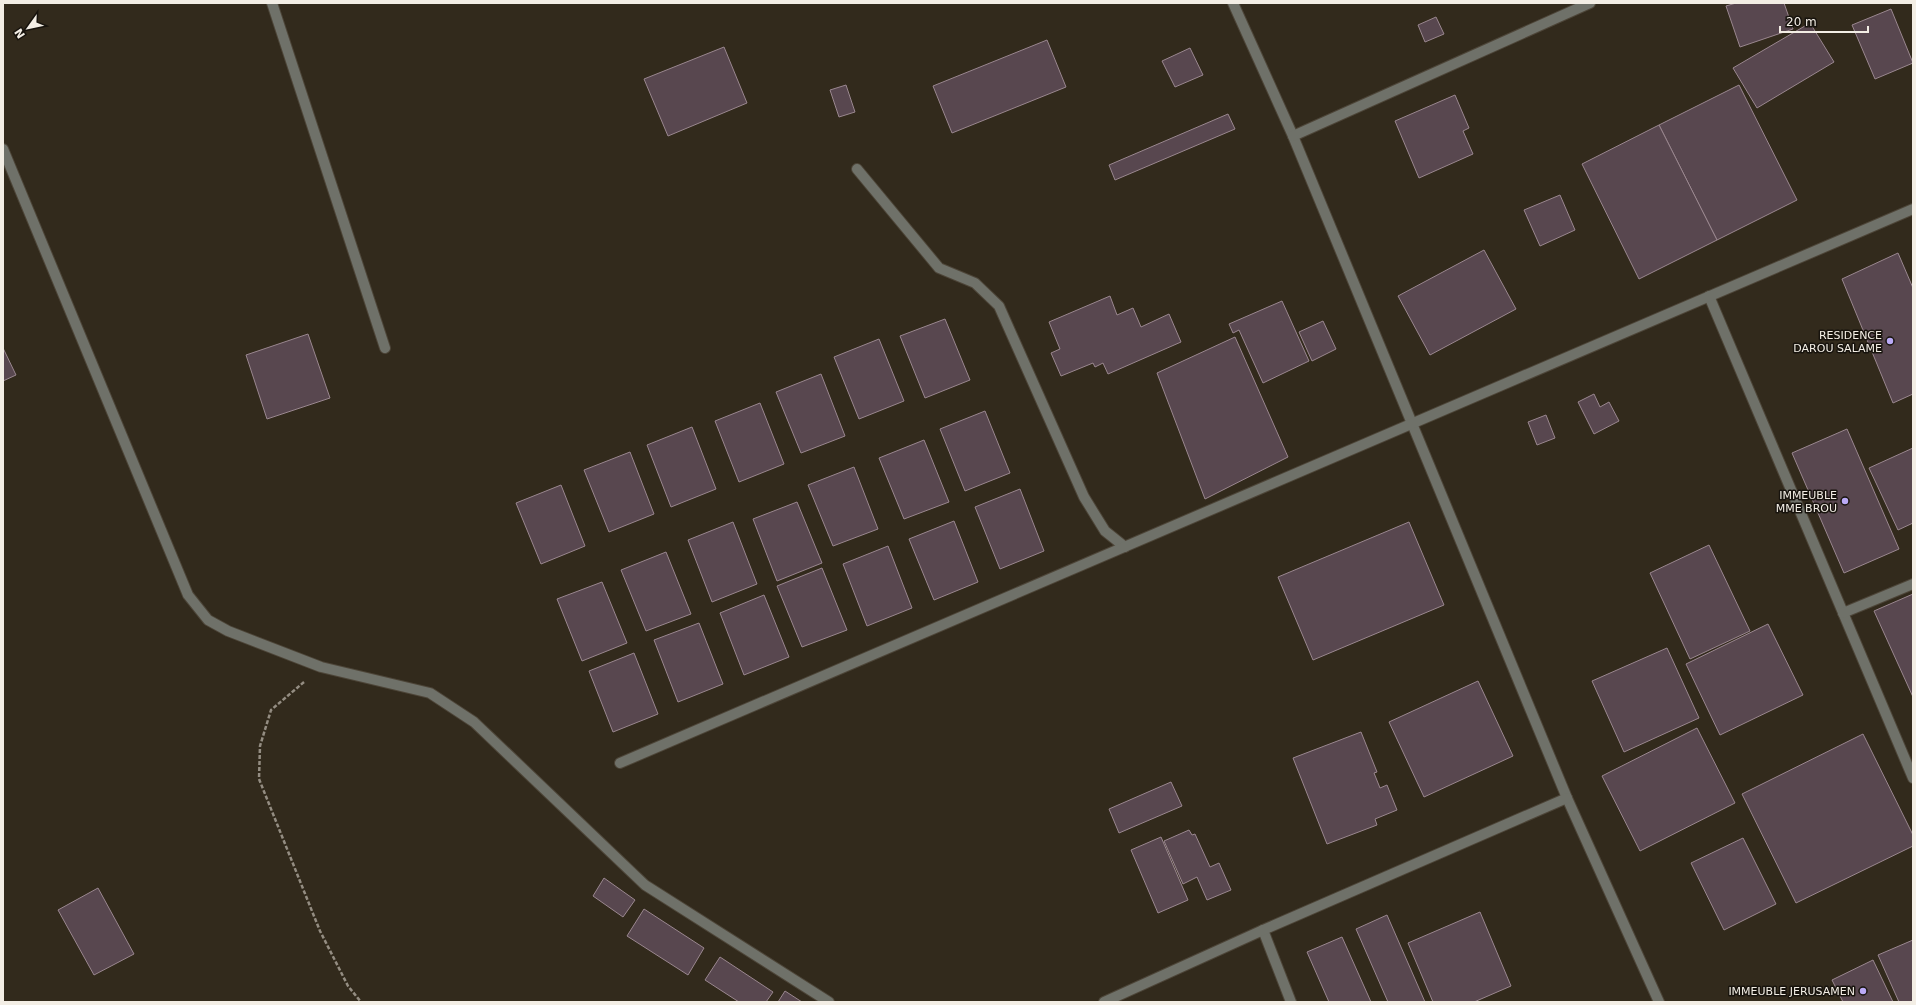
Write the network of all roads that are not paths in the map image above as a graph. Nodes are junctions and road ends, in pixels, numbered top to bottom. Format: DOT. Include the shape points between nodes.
graph roads {
  1 [pos="272,3"];
  2 [pos="1232,3"];
  3 [pos="1590,3"];
  4 [pos="1293,136"];
  5 [pos="3,149"];
  6 [pos="857,169"];
  7 [pos="1913,209"];
  8 [pos="1709,296"];
  9 [pos="385,348"];
  10 [pos="1411,424"];
  11 [pos="1125,547"];
  12 [pos="1913,584"];
  13 [pos="1843,613"];
  14 [pos="620,763"];
  15 [pos="1913,778"];
  16 [pos="1567,798"];
  17 [pos="1263,930"];
  18 [pos="829,1002"];
  19 [pos="1104,1002"];
  20 [pos="1292,1002"];
  21 [pos="1659,1002"];
  1 -- 9 [label="street"];
  2 -- 4 [label="street"];
  3 -- 4 [label="street"];
  4 -- 10 [label="street"];
  5 -- 18 [label="street" via="188,595 208,620 228,631 321,667 430,693 474,722 645,885"];
  6 -- 11 [label="street" via="940,268 975,283 999,306 1084,497 1106,531"];
  7 -- 8 [label="street"];
  8 -- 10 [label="street"];
  8 -- 13 [label="street"];
  10 -- 11 [label="street"];
  10 -- 16 [label="street"];
  11 -- 14 [label="street"];
  12 -- 13 [label="street"];
  13 -- 15 [label="street"];
  16 -- 17 [label="street"];
  16 -- 21 [label="street"];
  17 -- 19 [label="street"];
  17 -- 20 [label="street"];
}
